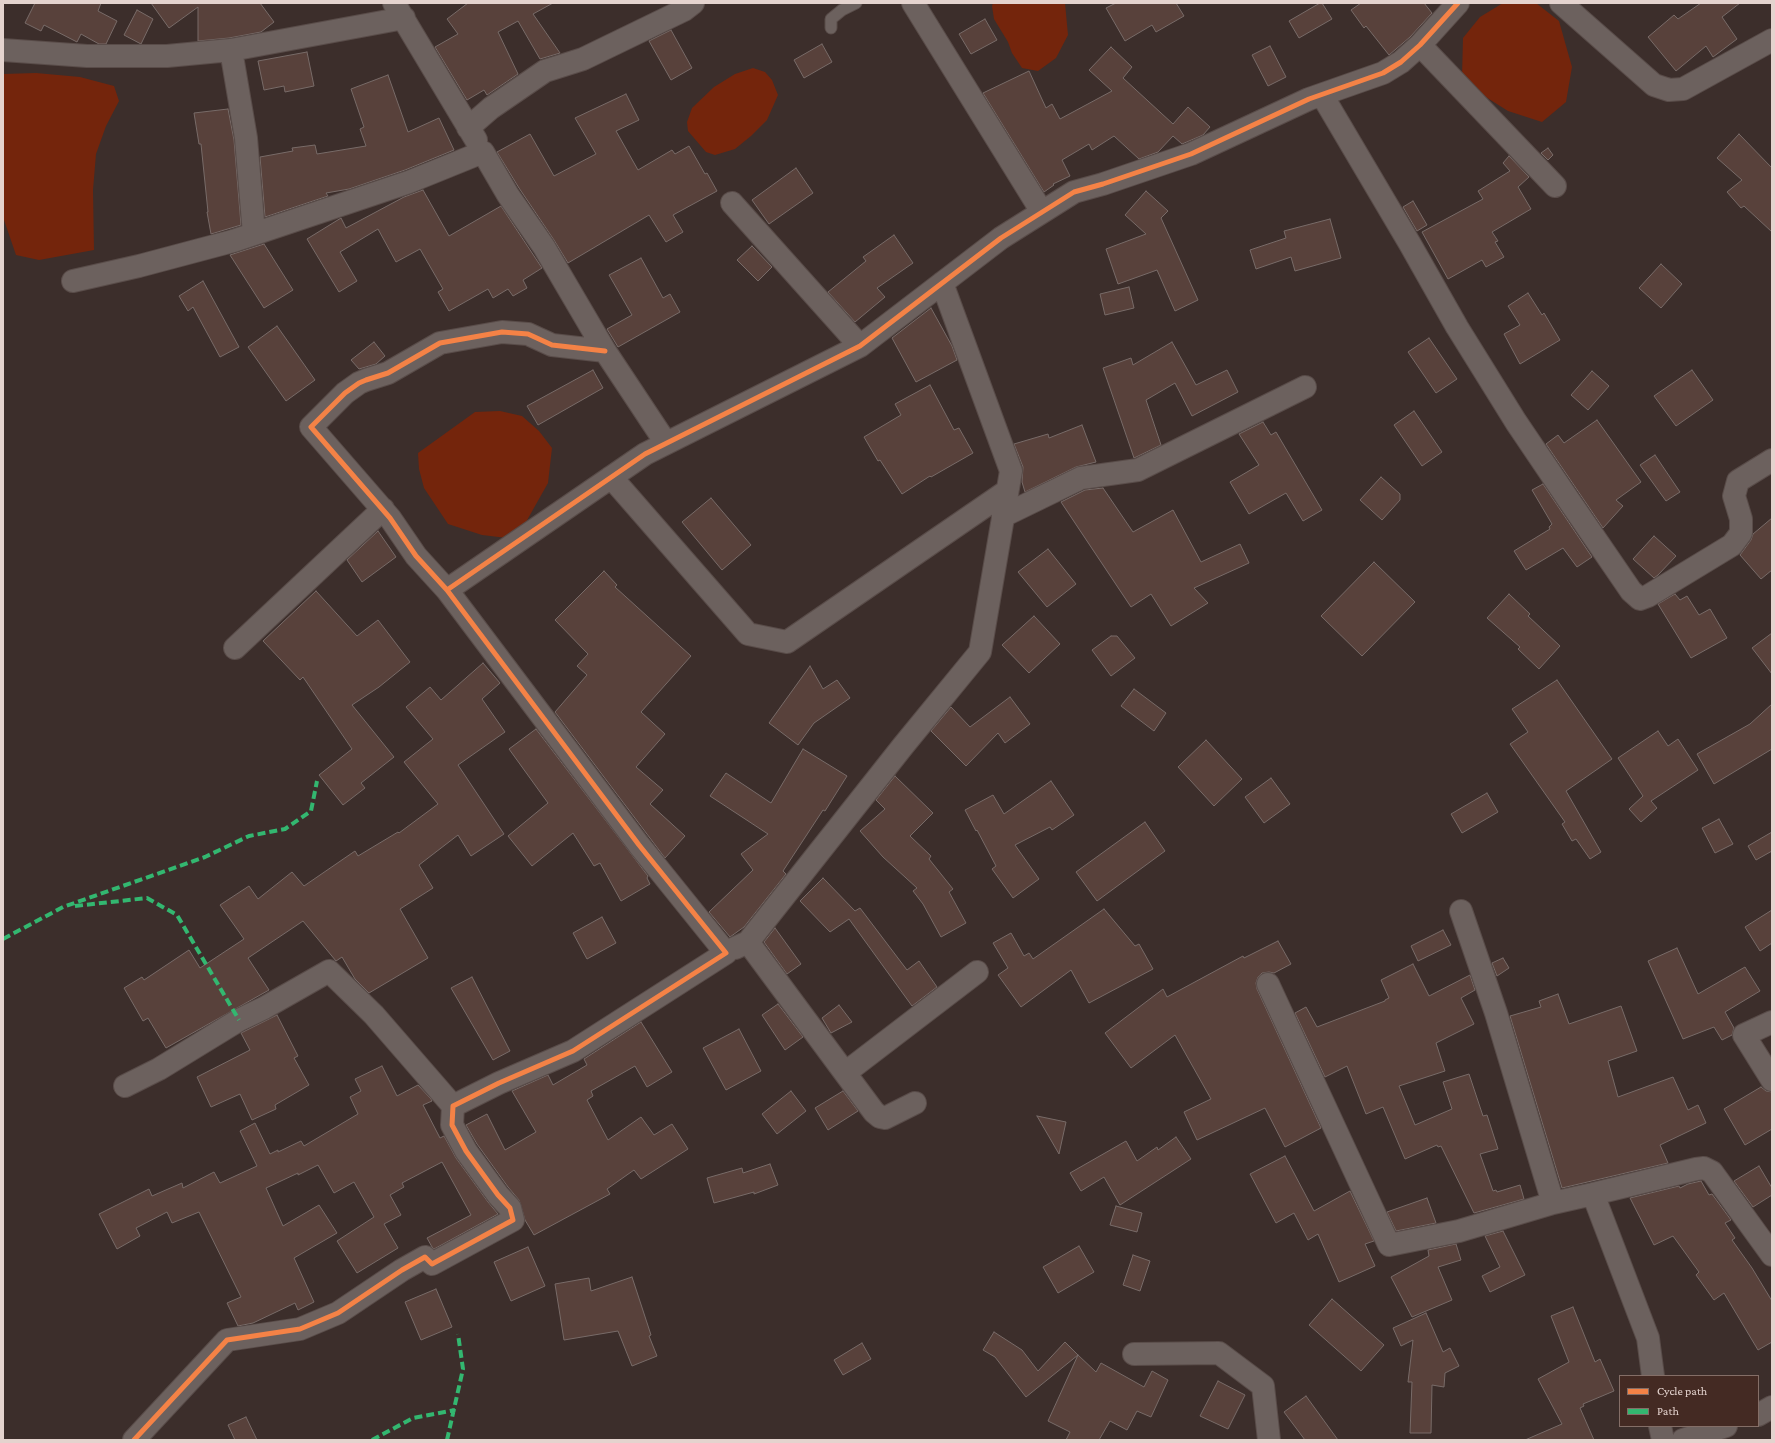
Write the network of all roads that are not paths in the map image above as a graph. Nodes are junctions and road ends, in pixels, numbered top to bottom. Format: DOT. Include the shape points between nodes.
graph roads {
  1 [pos="693,3"];
  2 [pos="856,3"];
  3 [pos="913,3"];
  4 [pos="1458,3"];
  5 [pos="1561,3"];
  6 [pos="399,11"];
  7 [pos="831,28"];
  8 [pos="1772,40"];
  9 [pos="1420,45"];
  10 [pos="3,50"];
  11 [pos="231,50"];
  12 [pos="1322,95"];
  13 [pos="468,128"];
  14 [pos="482,152"];
  15 [pos="1555,186"];
  16 [pos="732,203"];
  17 [pos="1042,212"];
  18 [pos="254,234"];
  19 [pos="73,281"];
  20 [pos="942,283"];
  21 [pos="860,346"];
  22 [pos="605,351"];
  23 [pos="1304,387"];
  24 [pos="666,443"];
  25 [pos="1772,460"];
  26 [pos="611,477"];
  27 [pos="1007,491"];
  28 [pos="383,509"];
  29 [pos="1003,516"];
  30 [pos="447,590"];
  31 [pos="235,648"];
  32 [pos="1461,911"];
  33 [pos="748,942"];
  34 [pos="726,953"];
  35 [pos="976,972"];
  36 [pos="1268,984"];
  37 [pos="1772,1022"];
  38 [pos="845,1073"];
  39 [pos="1772,1080"];
  40 [pos="125,1086"];
  41 [pos="915,1103"];
  42 [pos="453,1106"];
  43 [pos="1593,1194"];
  44 [pos="1554,1203"];
  45 [pos="1772,1255"];
  46 [pos="1134,1354"];
  47 [pos="1653,1375"];
  48 [pos="1772,1407"];
  49 [pos="1759,1414"];
  50 [pos="1660,1427"];
  51 [pos="1723,1427"];
  52 [pos="134,1440"];
  53 [pos="1270,1440"];
  54 [pos="1662,1440"];
  55 [pos="1683,1440"];
  1 -- 13 [label="street" via="684,10 583,59 545,71 491,108"];
  2 -- 7 [label="lane" via="831,19"];
  3 -- 17 [label="street"];
  4 -- 9 [label="street"];
  5 -- 8 [label="street" via="1654,85 1669,90 1683,89"];
  6 -- 11 [label="street"];
  6 -- 13 [label="street"];
  9 -- 12 [label="street" via="1401,62 1383,73"];
  9 -- 15 [label="street"];
  10 -- 11 [label="street" via="88,56 167,56"];
  11 -- 18 [label="street" via="246,138"];
  12 -- 17 [label="street" via="1191,154 1074,192"];
  12 -- 25 [label="street" via="1461,334 1516,422 1631,591 1640,599 1732,545 1741,533 1741,519 1734,496 1738,481"];
  13 -- 14 [label="street"];
  14 -- 18 [label="street" via="409,182"];
  14 -- 22 [label="street" via="544,247"];
  16 -- 21 [label="street"];
  17 -- 20 [label="street" via="1001,238"];
  18 -- 19 [label="street" via="139,266"];
  20 -- 21 [label="street"];
  20 -- 27 [label="street" via="1011,471"];
  21 -- 24 [label="street"];
  22 -- 24 [label="street"];
  22 -- 28 [label="street" via="552,345 528,334 502,332 440,343 388,373 366,380 345,393 311,426"];
  23 -- 29 [label="street" via="1138,470 1081,478"];
  24 -- 26 [label="street"];
  26 -- 27 [label="street" via="748,634 787,642"];
  26 -- 30 [label="street"];
  27 -- 29 [label="street"];
  28 -- 30 [label="street" via="416,556"];
  28 -- 31 [label="street"];
  29 -- 33 [label="street" via="980,652"];
  30 -- 34 [label="street" via="639,845"];
  32 -- 44 [label="street" via="1496,1013"];
  33 -- 34 [label="street"];
  33 -- 38 [label="street"];
  34 -- 42 [label="street" via="574,1051"];
  35 -- 38 [label="street"];
  36 -- 44 [label="street" via="1389,1245 1459,1232"];
  37 -- 39 [label="street" via="1744,1036"];
  38 -- 41 [label="street" via="880,1117 885,1118"];
  40 -- 42 [label="street" via="329,971 374,1015"];
  42 -- 52 [label="street" via="452,1125 470,1156 510,1208 513,1220 432,1264 425,1257 338,1313 300,1329 227,1340"];
  43 -- 44 [label="street"];
  43 -- 45 [label="street" via="1704,1168 1712,1172"];
  43 -- 47 [label="street" via="1648,1338"];
  46 -- 53 [label="street" via="1219,1353 1263,1386"];
  48 -- 49 [label="street"];
  50 -- 54 [label="street"];
  51 -- 55 [label="street"];
}
